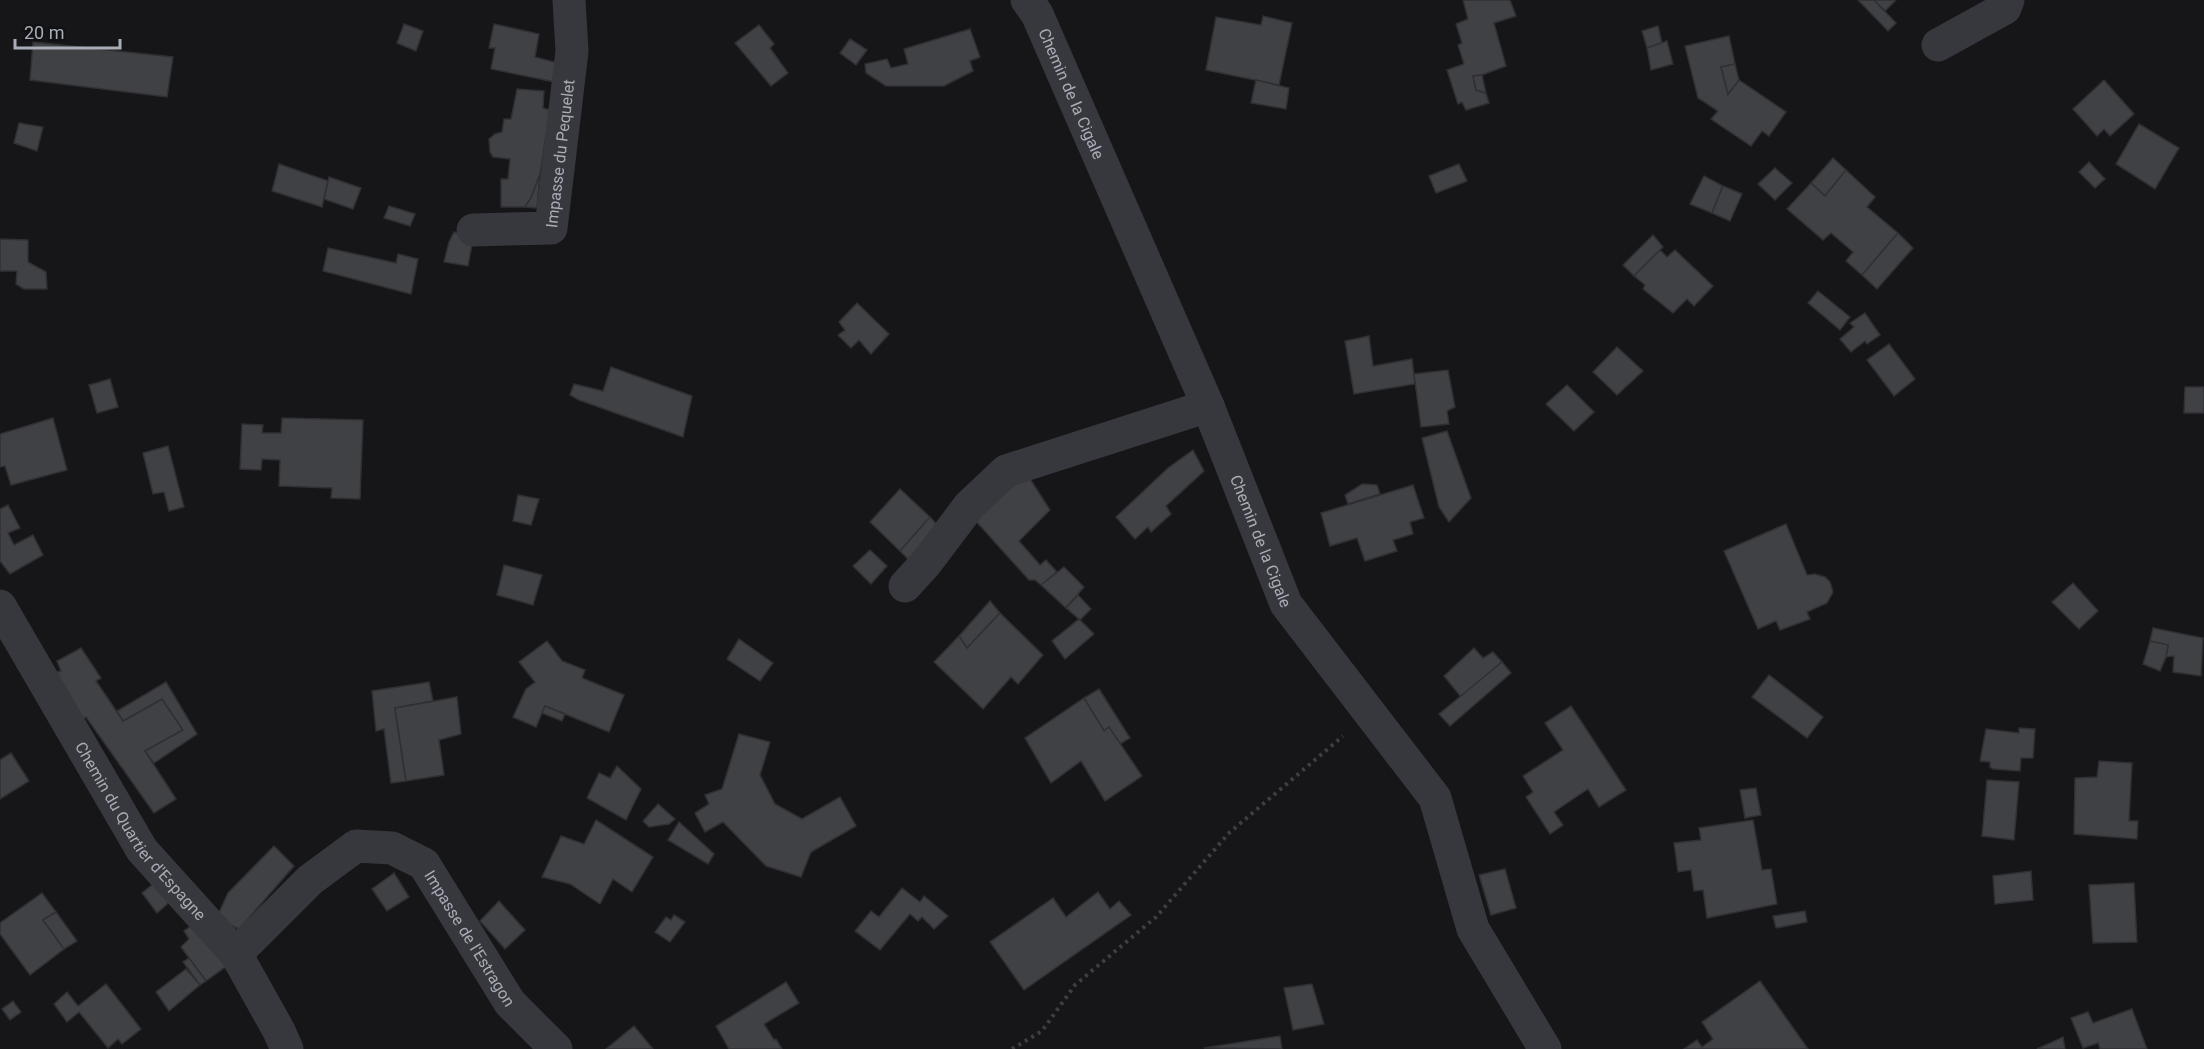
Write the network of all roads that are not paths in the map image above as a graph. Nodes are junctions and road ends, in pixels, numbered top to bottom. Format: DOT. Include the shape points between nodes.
graph roads {
  1 [pos="569,0"];
  2 [pos="1027,0"];
  3 [pos="2008,0"];
  4 [pos="1938,45"];
  5 [pos="473,230"];
  6 [pos="1208,406"];
  7 [pos="905,586"];
  8 [pos="0,606"];
  9 [pos="237,954"];
  10 [pos="287,1049"];
  11 [pos="556,1049"];
  12 [pos="1545,1049"];
  1 -- 5 [label="street, Impasse du Pequelet" via="572,51 551,228"];
  2 -- 6 [label="street, Chemin de la Cigale" via="1037,14"];
  3 -- 4 [label="street" via="2005,8"];
  6 -- 7 [label="street" via="1006,471 969,506"];
  6 -- 12 [label="street, Chemin de la Cigale" via="1286,604 1435,798 1473,928"];
  8 -- 9 [label="street, Chemin du Quartier d'Espagne" via="142,850"];
  9 -- 10 [label="street, Chemin du Quartier d'Espagne"];
  9 -- 11 [label="street, Impasse de l'Estragon" via="309,880 356,846 392,848 424,864 510,1003"];
}
